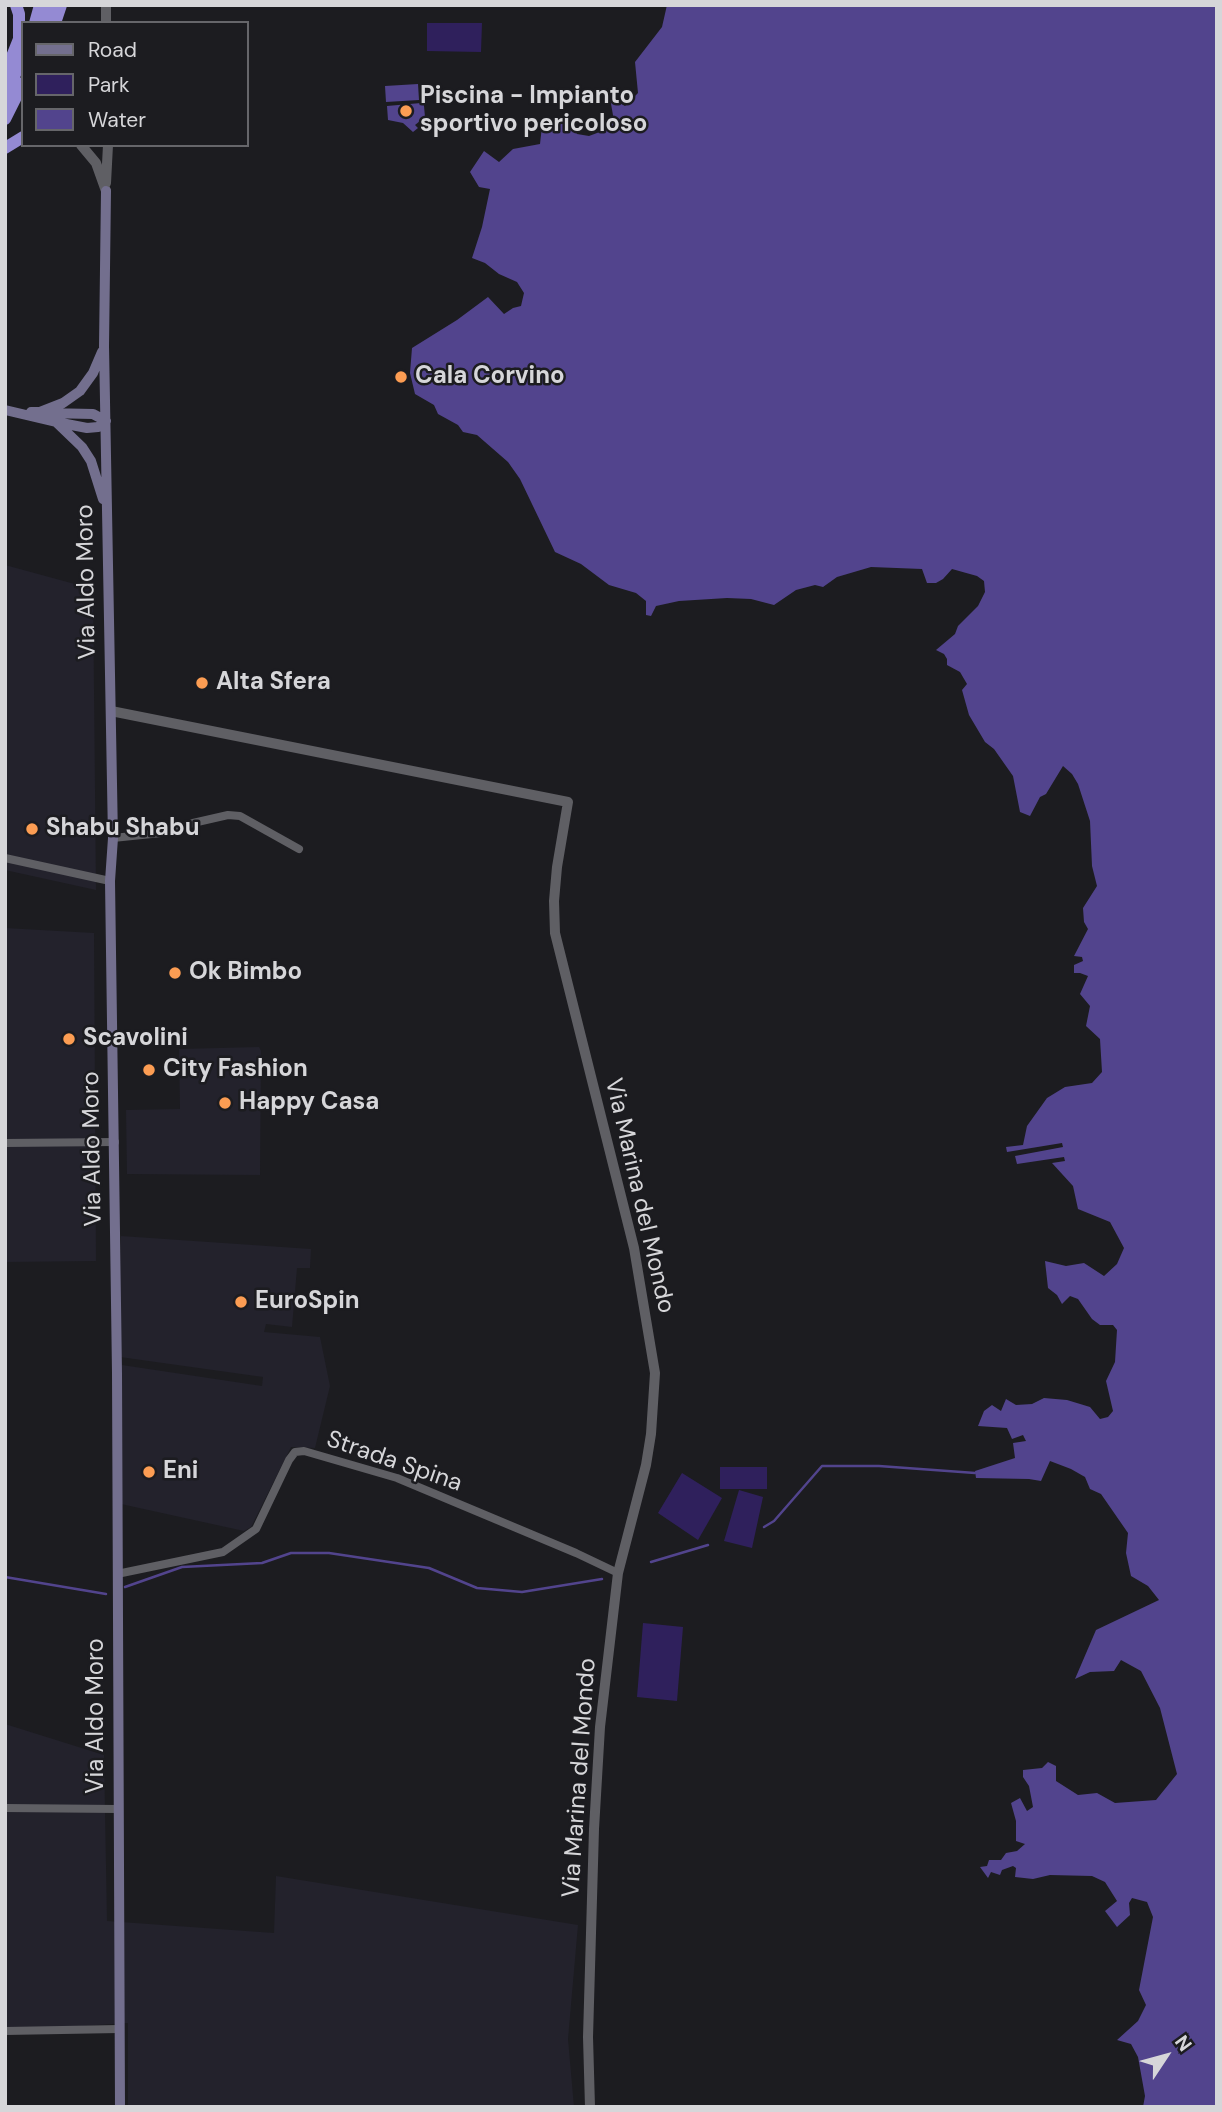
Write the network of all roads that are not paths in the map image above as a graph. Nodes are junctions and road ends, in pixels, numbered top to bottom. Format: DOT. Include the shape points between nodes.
graph roads {
  1 [pos="16,5"];
  2 [pos="21,61"];
  3 [pos="5,74"];
  4 [pos="21,87"];
  5 [pos="5,97"];
  6 [pos="5,119"];
  7 [pos="21,138"];
  8 [pos="84,147"];
  9 [pos="108,147"];
  10 [pos="5,148"];
  11 [pos="106,191"];
  12 [pos="104,346"];
  13 [pos="9,410"];
  14 [pos="40,412"];
  15 [pos="106,421"];
  16 [pos="56,422"];
  17 [pos="107,515"];
  18 [pos="111,711"];
  19 [pos="113,838"];
  20 [pos="299,849"];
  21 [pos="5,858"];
  22 [pos="110,881"];
  23 [pos="115,1142"];
  24 [pos="5,1143"];
  25 [pos="618,1573"];
  26 [pos="117,1574"];
  27 [pos="5,1808"];
  28 [pos="118,1809"];
  29 [pos="119,2029"];
  30 [pos="5,2031"];
  31 [pos="120,2107"];
  32 [pos="590,2107"];
  1 -- 3 [label="highway" via="19,39"];
  2 -- 5 [label="highway"];
  4 -- 6 [label="highway"];
  7 -- 10 [label="highway"];
  8 -- 11 [label="street" via="96,163"];
  9 -- 11 [label="street"];
  11 -- 12 [label="main road, Via Aldo Moro"];
  12 -- 14 [label="main road" via="80,391"];
  12 -- 15 [label="main road, Via Aldo Moro"];
  13 -- 14 [label="main road"];
  13 -- 16 [label="main road"];
  14 -- 15 [label="main road" via="93,414"];
  15 -- 16 [label="main road" via="87,428"];
  15 -- 17 [label="main road, Via Aldo Moro"];
  16 -- 17 [label="main road" via="91,461"];
  17 -- 18 [label="main road, Via Aldo Moro"];
  18 -- 19 [label="main road, Via Aldo Moro"];
  18 -- 25 [label="street, Via Marina del Mondo" via="568,802 556,867 555,933 635,1248 655,1373 648,1455"];
  19 -- 20 [label="street" via="171,832 228,815 240,816"];
  19 -- 22 [label="main road, Via Aldo Moro"];
  21 -- 22 [label="street"];
  22 -- 23 [label="main road, Via Aldo Moro"];
  23 -- 24 [label="street"];
  23 -- 26 [label="main road, Via Aldo Moro"];
  25 -- 26 [label="street, Strada Spina" via="397,1478 304,1451 295,1452 289,1460 256,1529 223,1552"];
  25 -- 32 [label="street, Via Marina del Mondo" via="600,1727 594,1829"];
  26 -- 28 [label="main road, Via Aldo Moro"];
  27 -- 28 [label="street"];
  28 -- 29 [label="main road, Via Aldo Moro"];
  29 -- 30 [label="street"];
  29 -- 31 [label="main road, Via Aldo Moro"];
}
